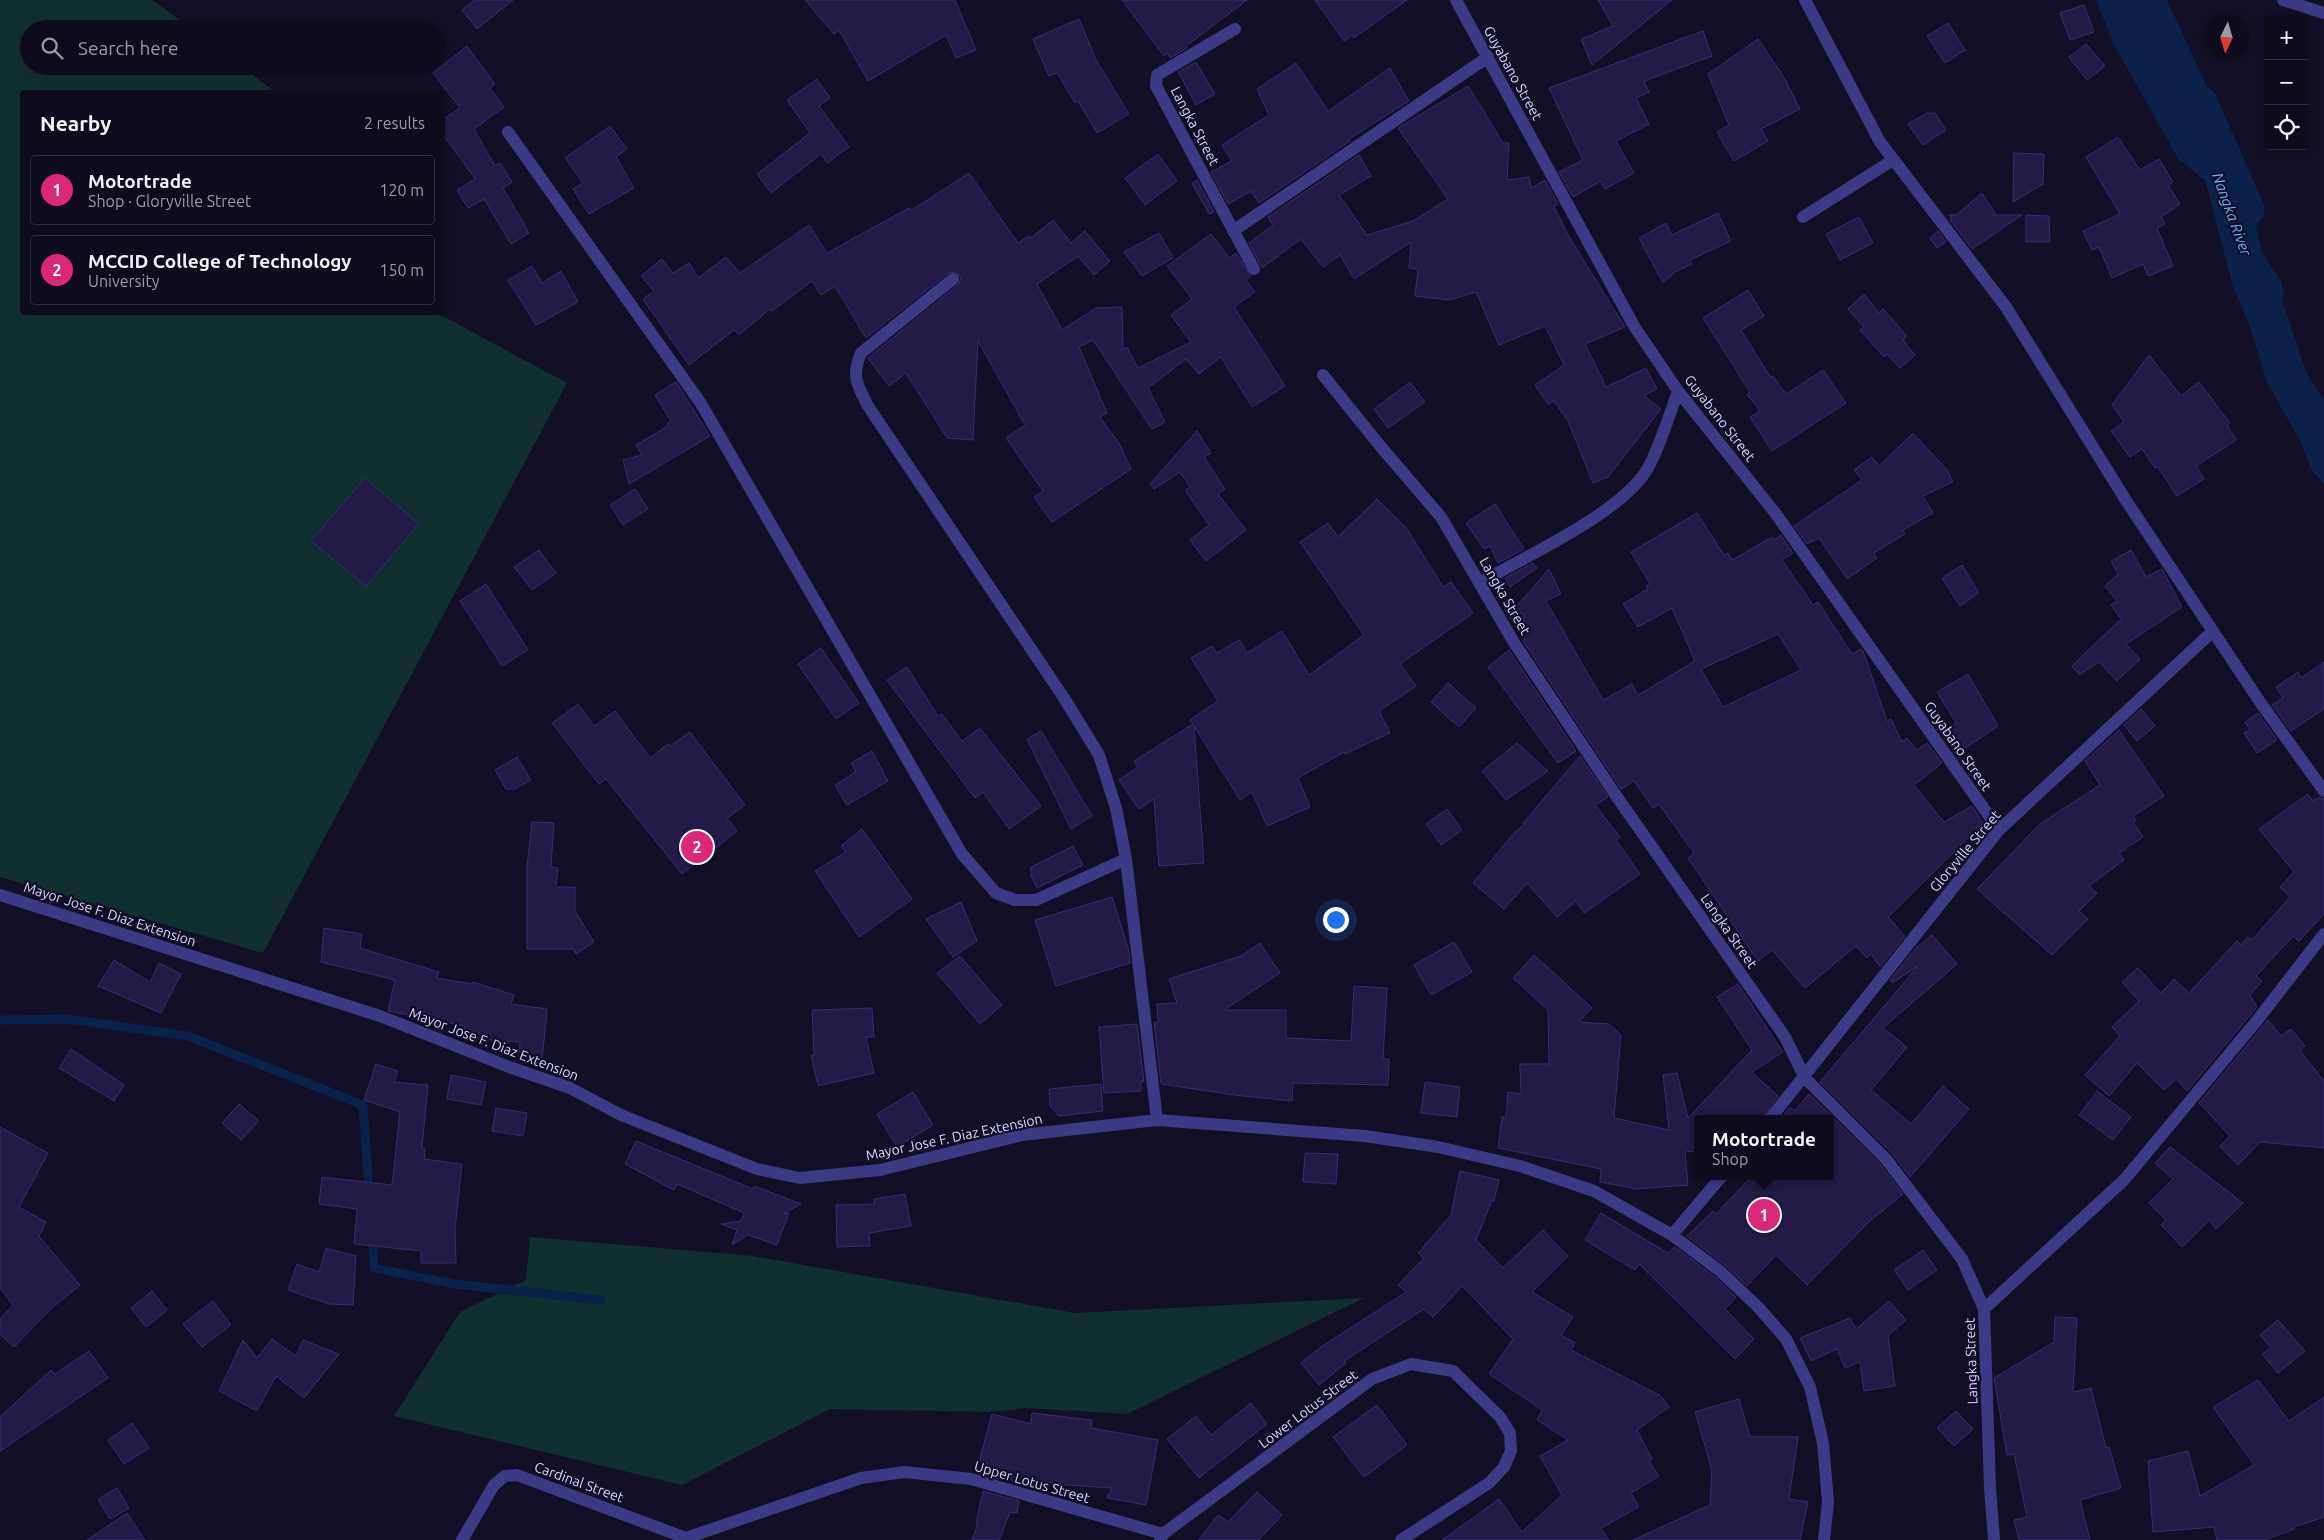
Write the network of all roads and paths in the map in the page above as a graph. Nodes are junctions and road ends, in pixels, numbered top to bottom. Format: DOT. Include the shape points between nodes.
graph roads {
  1 [pos="1456,0"];
  2 [pos="1805,0"];
  3 [pos="2283,0"];
  4 [pos="2324,13"];
  5 [pos="1235,29"];
  6 [pos="1488,57"];
  7 [pos="508,132"];
  8 [pos="1894,160"];
  9 [pos="1803,217"];
  10 [pos="1234,231"];
  11 [pos="1254,269"];
  12 [pos="953,279"];
  13 [pos="1323,375"];
  14 [pos="1678,391"];
  15 [pos="1481,582"];
  16 [pos="2212,631"];
  17 [pos="2324,791"];
  18 [pos="1999,830"];
  19 [pos="1126,859"];
  20 [pos="0,895"];
  21 [pos="2324,934"];
  22 [pos="1805,1078"];
  23 [pos="1773,1115"];
  24 [pos="1158,1120"];
  25 [pos="1719,1180"];
  26 [pos="1672,1235"];
  27 [pos="1984,1309"];
  28 [pos="1162,1537"];
  29 [pos="686,1539"];
  30 [pos="462,1540"];
  31 [pos="1401,1540"];
  32 [pos="1824,1540"];
  33 [pos="1994,1540"];
  1 -- 6 [label="street, Guyabano Street"];
  2 -- 8 [label="street" via="1880,142"];
  3 -- 4 [label="street"];
  5 -- 10 [label="street, Langka Street" via="1168,67 1157,75 1156,86"];
  6 -- 10 [label="street"];
  6 -- 14 [label="street, Guyabano Street" via="1634,326"];
  7 -- 19 [label="street" via="700,402 967,860 996,893 1015,900 1036,900"];
  8 -- 9 [label="street"];
  8 -- 16 [label="street" via="2006,307 2127,502"];
  10 -- 11 [label="street, Langka Street"];
  12 -- 19 [label="street" via="861,353 854,369 859,388 1099,755 1116,808"];
  13 -- 15 [label="street, Langka Street" via="1441,517"];
  14 -- 15 [label="street" via="1649,467 1633,488 1610,508"];
  14 -- 18 [label="street, Guyabano Street" via="1776,514"];
  15 -- 22 [label="street, Langka Street" via="1514,641 1612,788 1785,1037"];
  16 -- 17 [label="street"];
  16 -- 18 [label="street, Gloryville Street"];
  18 -- 22 [label="street, Gloryville Street"];
  19 -- 24 [label="street"];
  20 -- 24 [label="street, Mayor Jose F. Diaz Extension" via="380,1016 570,1088 621,1115 757,1169 800,1178 880,1170 1022,1135"];
  21 -- 27 [label="street" via="2255,1023 2124,1180"];
  22 -- 23 [label="street, Gloryville Street"];
  22 -- 27 [label="street, Langka Street" via="1886,1159 1962,1259"];
  24 -- 26 [label="street, Mayor Jose F. Diaz Extension" via="1365,1136 1438,1147 1520,1166 1594,1192"];
  25 -- 26 [label="street"];
  26 -- 32 [label="street, Mayor Jose F. Diaz Extension" via="1720,1271 1758,1307 1786,1339 1810,1387 1827,1472"];
  27 -- 33 [label="street, Langka Street"];
  28 -- 29 [label="street, Upper Lotus Street" via="971,1479 904,1472 861,1478"];
  28 -- 31 [label="street, Lower Lotus Street" via="1372,1379 1411,1364 1453,1371 1500,1417 1510,1433 1511,1451 1504,1467 1489,1483"];
  29 -- 30 [label="street, Cardinal Street" via="517,1475 505,1476 494,1485"];
}
